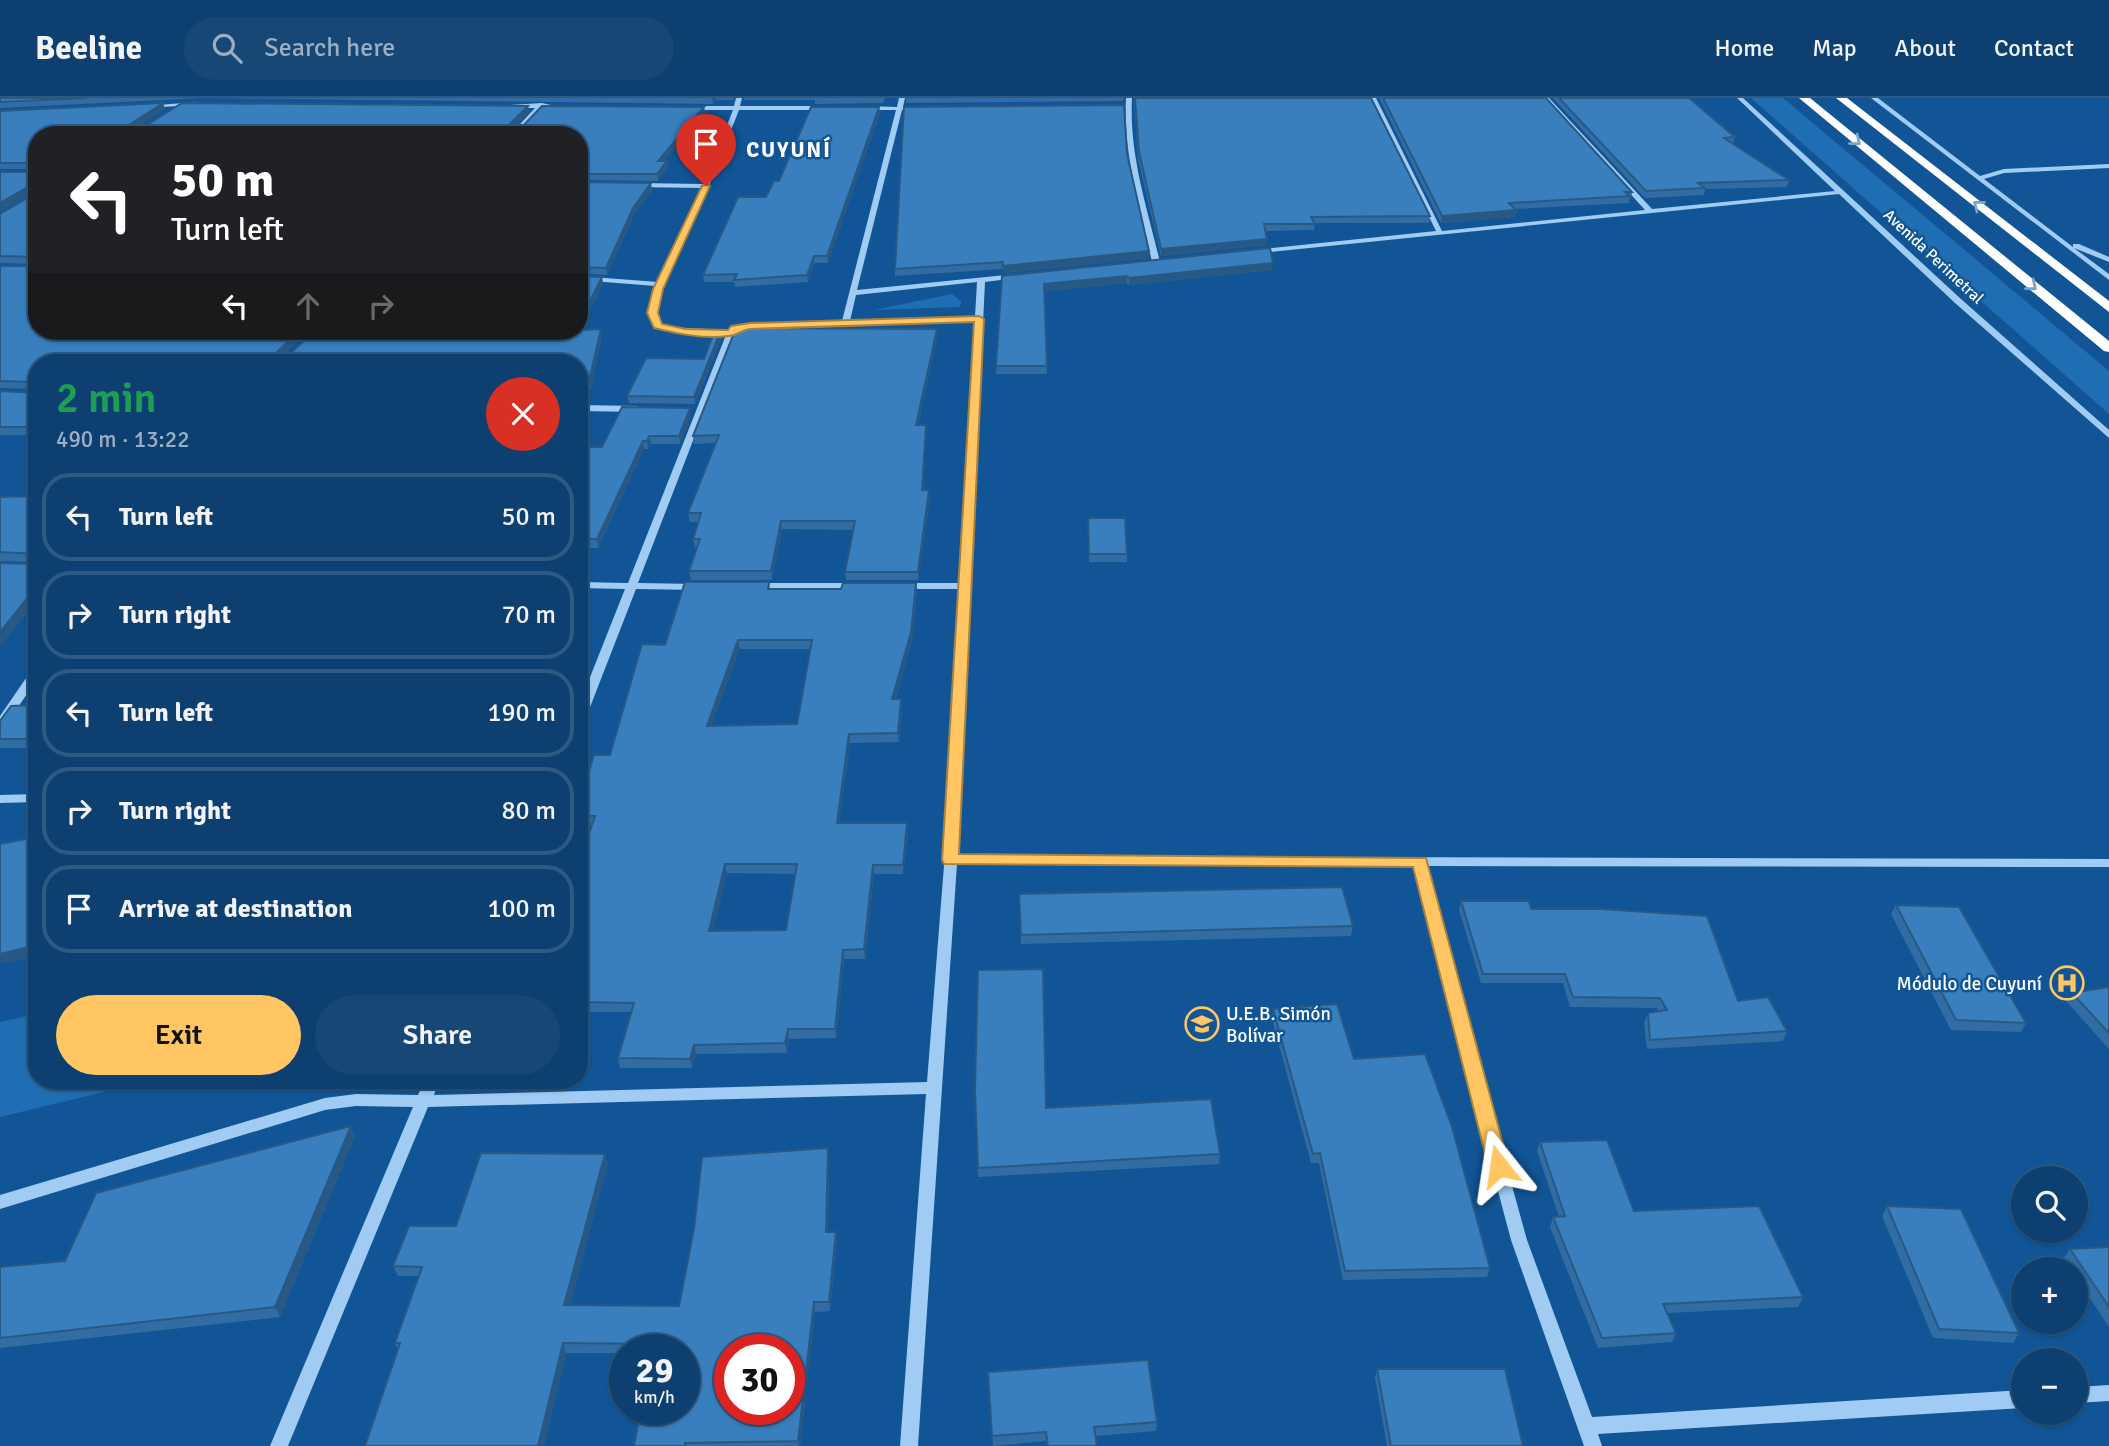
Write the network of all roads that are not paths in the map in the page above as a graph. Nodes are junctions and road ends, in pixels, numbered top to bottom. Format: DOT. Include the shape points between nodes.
graph roads {
  1 [pos="191,98"];
  2 [pos="549,98"];
  3 [pos="739,98"];
  4 [pos="902,98"];
  5 [pos="1373,98"];
  6 [pos="1546,98"];
  7 [pos="1740,98"];
  8 [pos="1804,98"];
  9 [pos="1841,98"];
  10 [pos="1874,98"];
  11 [pos="1129,102"];
  12 [pos="202,103"];
  13 [pos="182,104"];
  14 [pos="134,106"];
  15 [pos="502,106"];
  16 [pos="541,106"];
  17 [pos="1115,106"];
  18 [pos="564,107"];
  19 [pos="681,108"];
  20 [pos="736,108"];
  21 [pos="837,108"];
  22 [pos="860,108"];
  23 [pos="928,108"];
  24 [pos="901,109"];
  25 [pos="171,111"];
  26 [pos="522,126"];
  27 [pos="2109,166"];
  28 [pos="1980,178"];
  29 [pos="630,185"];
  30 [pos="706,186"];
  31 [pos="1841,192"];
  32 [pos="1650,211"];
  33 [pos="1440,233"];
  34 [pos="2063,240"];
  35 [pos="1239,254"];
  36 [pos="2109,260"];
  37 [pos="1170,261"];
  38 [pos="1156,262"];
  39 [pos="1143,263"];
  40 [pos="1021,276"];
  41 [pos="2109,278"];
  42 [pos="588,279"];
  43 [pos="981,280"];
  44 [pos="660,284"];
  45 [pos="853,293"];
  46 [pos="2109,307"];
  47 [pos="979,319"];
  48 [pos="845,323"];
  49 [pos="730,333"];
  50 [pos="2109,348"];
  51 [pos="588,408"];
  52 [pos="647,409"];
  53 [pos="687,409"];
  54 [pos="701,410"];
  55 [pos="2109,435"];
  56 [pos="588,585"];
  57 [pos="715,586"];
  58 [pos="743,586"];
  59 [pos="868,586"];
  60 [pos="896,586"];
  61 [pos="965,586"];
  62 [pos="632,587"];
  63 [pos="28,683"];
  64 [pos="588,697"];
  65 [pos="0,725"];
  66 [pos="28,798"];
  67 [pos="0,799"];
  68 [pos="950,860"];
  69 [pos="1420,862"];
  70 [pos="2109,863"];
  71 [pos="934,1088"];
  72 [pos="429,1089"];
  73 [pos="424,1101"];
  74 [pos="0,1202"];
  75 [pos="2109,1393"];
  76 [pos="2088,1394"];
  77 [pos="2011,1400"];
  78 [pos="1585,1426"];
  79 [pos="279,1446"];
  80 [pos="909,1446"];
  81 [pos="1593,1446"];
  1 -- 13 [label="street"];
  2 -- 16 [label="street"];
  3 -- 20 [label="street"];
  4 -- 24 [label="street"];
  5 -- 33 [label="street"];
  6 -- 32 [label="street"];
  7 -- 31 [label="street, Avenida Perimetral"];
  8 -- 50 [label="highway, Avenida Perimetral, one-way"];
  46 -- 9 [label="highway, one-way"];
  10 -- 28 [label="street"];
  11 -- 17 [label="street"];
  11 -- 38 [label="street" via="1134,161"];
  12 -- 13 [label="street"];
  13 -- 14 [label="street"];
  13 -- 25 [label="street"];
  15 -- 16 [label="street"];
  16 -- 18 [label="street"];
  16 -- 26 [label="street"];
  19 -- 20 [label="street"];
  20 -- 21 [label="street"];
  20 -- 30 [label="street"];
  22 -- 24 [label="street"];
  23 -- 24 [label="street"];
  24 -- 45 [label="street"];
  27 -- 28 [label="street" via="2004,171"];
  28 -- 34 [label="street"];
  29 -- 30 [label="street"];
  30 -- 44 [label="street"];
  31 -- 32 [label="street"];
  31 -- 55 [label="street, Avenida Perimetral"];
  32 -- 33 [label="street"];
  33 -- 35 [label="street"];
  34 -- 36 [label="street"];
  34 -- 41 [label="street"];
  37 -- 38 [label="street"];
  38 -- 39 [label="street"];
  40 -- 43 [label="street"];
  42 -- 44 [label="street"];
  43 -- 45 [label="street"];
  43 -- 47 [label="street"];
  44 -- 49 [label="street" via="652,313 657,326"];
  45 -- 48 [label="street"];
  47 -- 48 [label="street"];
  47 -- 61 [label="street"];
  48 -- 49 [label="street" via="750,326"];
  49 -- 54 [label="street"];
  51 -- 52 [label="street"];
  53 -- 54 [label="street"];
  54 -- 62 [label="street"];
  56 -- 62 [label="street"];
  57 -- 62 [label="street"];
  58 -- 59 [label="street"];
  60 -- 61 [label="street"];
  61 -- 68 [label="street"];
  62 -- 64 [label="street"];
  63 -- 65 [label="street"];
  66 -- 67 [label="street"];
  68 -- 69 [label="street"];
  68 -- 71 [label="street"];
  69 -- 70 [label="street"];
  69 -- 78 [label="street" via="1519,1240"];
  71 -- 73 [label="street"];
  71 -- 80 [label="street"];
  72 -- 73 [label="street"];
  73 -- 74 [label="street" via="325,1104"];
  73 -- 79 [label="street"];
  75 -- 76 [label="street"];
  77 -- 78 [label="street"];
  78 -- 81 [label="street"];
}
